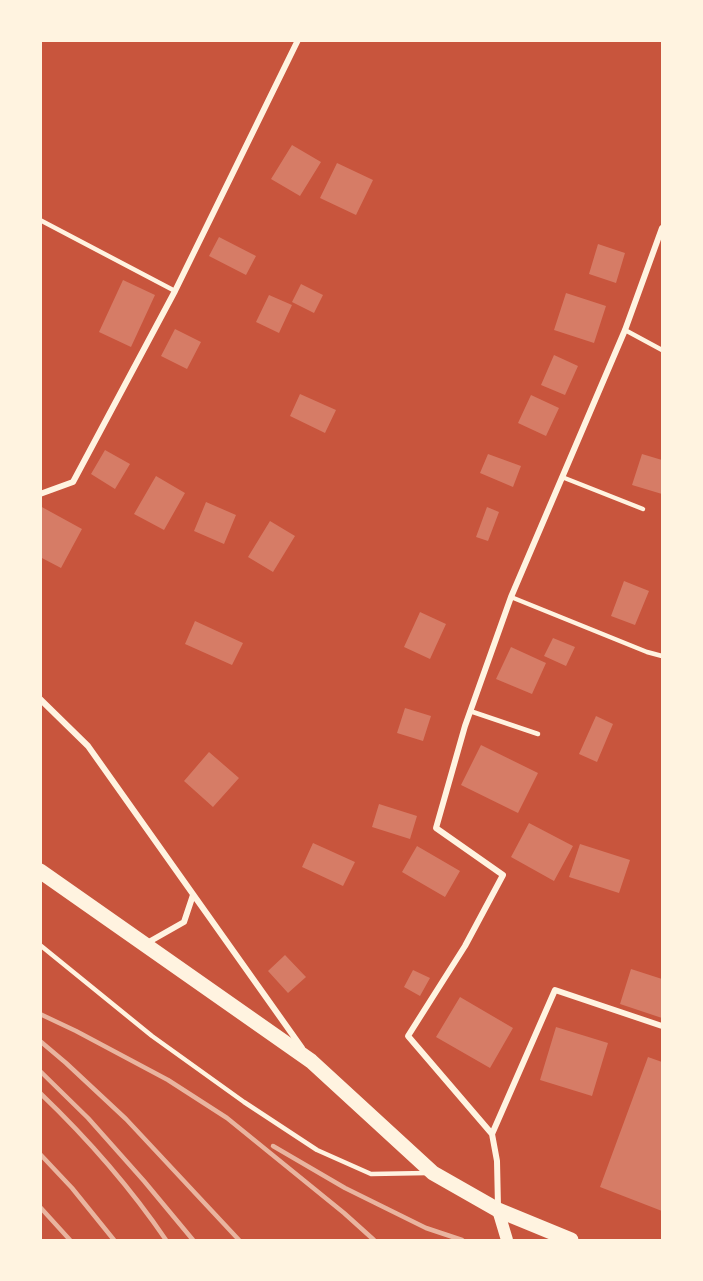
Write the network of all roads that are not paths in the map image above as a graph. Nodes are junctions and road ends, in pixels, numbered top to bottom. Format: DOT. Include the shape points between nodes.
graph roads {
  1 [pos="298,40"];
  2 [pos="40,220"];
  3 [pos="663,228"];
  4 [pos="175,291"];
  5 [pos="625,330"];
  6 [pos="663,350"];
  7 [pos="562,477"];
  8 [pos="40,494"];
  9 [pos="643,508"];
  10 [pos="511,597"];
  11 [pos="663,656"];
  12 [pos="40,699"];
  13 [pos="470,711"];
  14 [pos="538,734"];
  15 [pos="40,871"];
  16 [pos="193,895"];
  17 [pos="145,944"];
  18 [pos="40,945"];
  19 [pos="663,1026"];
  20 [pos="311,1060"];
  21 [pos="492,1134"];
  22 [pos="433,1173"];
  23 [pos="498,1210"];
  24 [pos="507,1240"];
  25 [pos="571,1240"];
  1 -- 4 [label="street"];
  2 -- 4 [label="lane"];
  3 -- 5 [label="street"];
  4 -- 8 [label="street" via="73,482"];
  5 -- 6 [label="lane"];
  5 -- 7 [label="street"];
  7 -- 9 [label="lane"];
  7 -- 10 [label="street"];
  10 -- 11 [label="lane"];
  10 -- 13 [label="street"];
  12 -- 16 [label="street" via="88,746"];
  13 -- 14 [label="lane"];
  13 -- 21 [label="street" via="436,828 504,875 408,1036"];
  15 -- 17 [label="main road"];
  16 -- 17 [label="street" via="184,922"];
  16 -- 20 [label="street"];
  17 -- 20 [label="main road"];
  18 -- 22 [label="lane" via="152,1036 317,1150 371,1174"];
  19 -- 21 [label="street" via="555,990"];
  20 -- 22 [label="main road"];
  21 -- 23 [label="street"];
  22 -- 23 [label="main road"];
  23 -- 24 [label="main road"];
  23 -- 25 [label="main road"];
}
